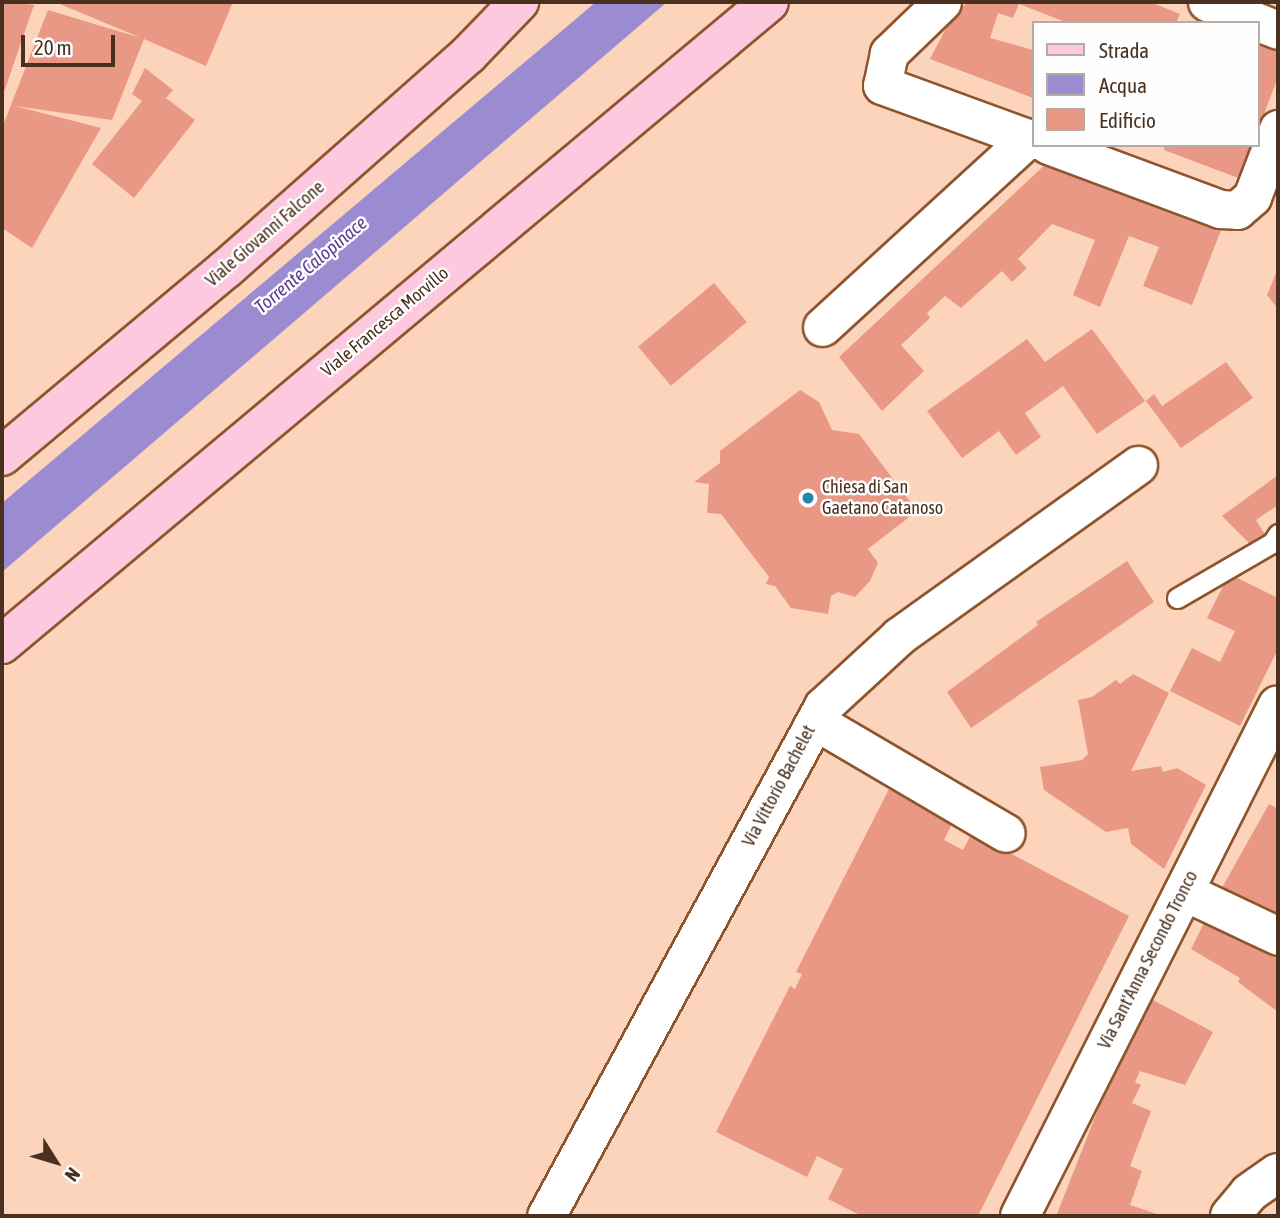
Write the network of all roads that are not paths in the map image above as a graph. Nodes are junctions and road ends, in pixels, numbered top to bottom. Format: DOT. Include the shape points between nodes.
graph roads {
  1 [pos="519,2"];
  2 [pos="769,2"];
  3 [pos="942,2"];
  4 [pos="1208,2"];
  5 [pos="1256,21"];
  6 [pos="1259,22"];
  7 [pos="1278,30"];
  8 [pos="1278,129"];
  9 [pos="1032,140"];
  10 [pos="1032,144"];
  11 [pos="1052,147"];
  12 [pos="822,327"];
  13 [pos="2,456"];
  14 [pos="1138,465"];
  15 [pos="1278,534"];
  16 [pos="1177,598"];
  17 [pos="2,644"];
  18 [pos="1278,705"];
  19 [pos="815,721"];
  20 [pos="1006,833"];
  21 [pos="1183,891"];
  22 [pos="1278,936"];
  23 [pos="1278,1173"];
  24 [pos="1028,1211"];
  25 [pos="546,1216"];
  26 [pos="1230,1216"];
  1 -- 13 [label="main road, Viale Giovanni Falcone" via="468,55 226,269"];
  2 -- 17 [label="main road, Viale Francesca Morvillo"];
  3 -- 9 [label="street" via="889,53 883,85"];
  4 -- 5 [label="street"];
  6 -- 7 [label="street"];
  8 -- 11 [label="street" via="1252,197 1237,210 1220,209"];
  10 -- 12 [label="street"];
  14 -- 19 [label="street, Via Vittorio Bachelet" via="899,636 823,706"];
  15 -- 16 [label="lane" via="1272,543"];
  18 -- 21 [label="street, Via Sant'Anna Secondo Tronco"];
  19 -- 20 [label="street"];
  19 -- 25 [label="street, Via Vittorio Bachelet"];
  21 -- 22 [label="street"];
  21 -- 24 [label="street, Via Sant'Anna Secondo Tronco"];
  23 -- 26 [label="street" via="1249,1193"];
}
